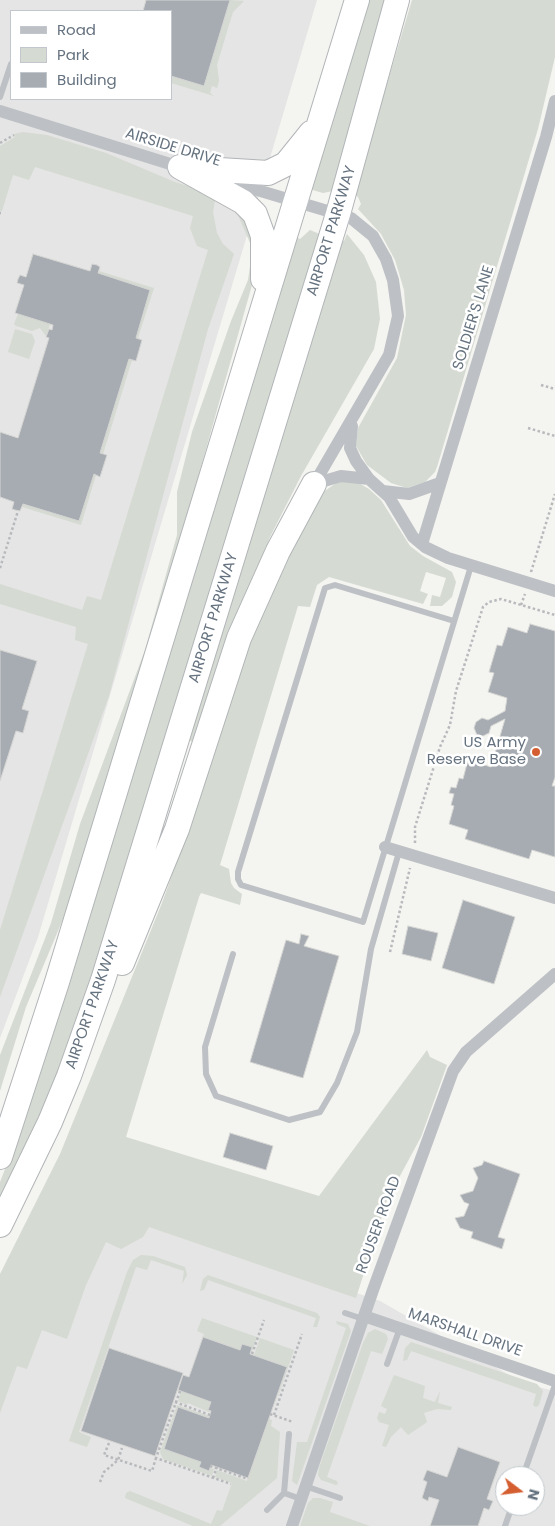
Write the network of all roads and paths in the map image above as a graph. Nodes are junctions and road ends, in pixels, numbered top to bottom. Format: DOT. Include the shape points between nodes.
graph roads {
  1 [pos="357,0"];
  2 [pos="397,0"];
  3 [pos="10,67"];
  4 [pos="0,97"];
  5 [pos="555,101"];
  6 [pos="0,111"];
  7 [pos="321,120"];
  8 [pos="14,136"];
  9 [pos="0,143"];
  10 [pos="180,167"];
  11 [pos="296,202"];
  12 [pos="338,214"];
  13 [pos="261,314"];
  14 [pos="541,385"];
  15 [pos="555,389"];
  16 [pos="353,421"];
  17 [pos="528,428"];
  18 [pos="555,436"];
  19 [pos="369,479"];
  20 [pos="440,483"];
  21 [pos="314,484"];
  22 [pos="383,491"];
  23 [pos="555,494"];
  24 [pos="18,510"];
  25 [pos="422,544"];
  26 [pos="471,566"];
  27 [pos="0,568"];
  28 [pos="528,583"];
  29 [pos="555,591"];
  30 [pos="522,605"];
  31 [pos="555,615"];
  32 [pos="454,621"];
  33 [pos="385,847"];
  34 [pos="400,852"];
  35 [pos="413,856"];
  36 [pos="555,898"];
  37 [pos="390,952"];
  38 [pos="233,954"];
  39 [pos="555,974"];
  40 [pos="50,1122"];
  41 [pos="0,1157"];
  42 [pos="0,1225"];
  43 [pos="345,1313"];
  44 [pos="363,1318"];
  45 [pos="264,1320"];
  46 [pos="400,1328"];
  47 [pos="302,1334"];
  48 [pos="252,1354"];
  49 [pos="387,1364"];
  50 [pos="555,1381"];
  51 [pos="555,1385"];
  52 [pos="180,1391"];
  53 [pos="176,1402"];
  54 [pos="210,1415"];
  55 [pos="293,1422"];
  56 [pos="289,1434"];
  57 [pos="108,1443"];
  58 [pos="122,1448"];
  59 [pos="156,1458"];
  60 [pos="118,1460"];
  61 [pos="210,1466"];
  62 [pos="527,1466"];
  63 [pos="217,1468"];
  64 [pos="213,1478"];
  65 [pos="248,1479"];
  66 [pos="100,1482"];
  67 [pos="232,1484"];
  68 [pos="305,1486"];
  69 [pos="284,1493"];
  70 [pos="340,1498"];
  71 [pos="301,1500"];
  72 [pos="267,1510"];
  73 [pos="292,1526"];
  1 -- 7 [label="highway"];
  2 -- 12 [label="highway, AIRPORT PARKWAY"];
  3 -- 4 [label="lane"];
  5 -- 20 [label="street, SOLDIER'S LANE"];
  6 -- 10 [label="street, AIRSIDE DRIVE"];
  7 -- 10 [label="highway" via="286,164 268,173"];
  7 -- 11 [label="highway"];
  8 -- 9 [label="path"];
  10 -- 11 [label="street, AIRSIDE DRIVE"];
  10 -- 13 [label="highway" via="243,202 260,222 264,246"];
  11 -- 12 [label="street, AIRSIDE DRIVE"];
  11 -- 13 [label="highway"];
  12 -- 16 [label="street, AIRSIDE DRIVE" via="351,218 373,236 386,259 397,299 398,316 389,355"];
  12 -- 40 [label="highway, AIRPORT PARKWAY" via="104,980"];
  13 -- 41 [label="highway" via="57,982"];
  14 -- 15 [label="path"];
  16 -- 19 [label="street" via="350,448"];
  16 -- 21 [label="street, AIRSIDE DRIVE"];
  17 -- 18 [label="path"];
  19 -- 21 [label="street" via="341,476"];
  19 -- 22 [label="street"];
  20 -- 22 [label="street" via="409,494"];
  20 -- 25 [label="street, SOLDIER'S LANE"];
  21 -- 40 [label="highway" via="274,560 243,629 166,856 137,929"];
  22 -- 25 [label="street"];
  23 -- 28 [label="path"];
  24 -- 27 [label="path"];
  25 -- 26 [label="street"];
  26 -- 28 [label="street"];
  26 -- 32 [label="lane"];
  28 -- 29 [label="street"];
  28 -- 30 [label="path"];
  30 -- 31 [label="path"];
  30 -- 35 [label="path" via="497,599 486,604 482,611 456,691 450,725 415,827"];
  32 -- 33 [label="lane"];
  32 -- 33 [label="lane" via="335,585 325,588 238,880 244,886 363,922"];
  33 -- 34 [label="street"];
  34 -- 35 [label="street"];
  34 -- 38 [label="lane" via="372,949 357,1032 337,1083 320,1112 289,1120 216,1096 206,1074 205,1047"];
  35 -- 36 [label="street"];
  35 -- 37 [label="path"];
  39 -- 44 [label="street, ROUSER ROAD" via="456,1063"];
  40 -- 42 [label="highway, AIRPORT PARKWAY"];
  43 -- 44 [label="lane"];
  44 -- 46 [label="street, MARSHALL DRIVE"];
  44 -- 68 [label="street, ROUSER ROAD"];
  45 -- 48 [label="path"];
  46 -- 49 [label="lane"];
  46 -- 50 [label="street, MARSHALL DRIVE"];
  47 -- 55 [label="path" via="272,1414"];
  51 -- 62 [label="lane"];
  52 -- 53 [label="path"];
  53 -- 54 [label="path"];
  53 -- 59 [label="path"];
  56 -- 69 [label="lane"];
  57 -- 60 [label="path" via="104,1455"];
  58 -- 60 [label="path"];
  59 -- 60 [label="path" via="152,1471"];
  59 -- 64 [label="path"];
  60 -- 66 [label="path" via="104,1472"];
  61 -- 63 [label="path"];
  63 -- 64 [label="path"];
  63 -- 65 [label="path"];
  64 -- 67 [label="path"];
  68 -- 70 [label="lane"];
  68 -- 71 [label="street, ROUSER ROAD"];
  69 -- 71 [label="lane"];
  69 -- 72 [label="lane"];
  71 -- 73 [label="street, ROUSER ROAD"];
}
